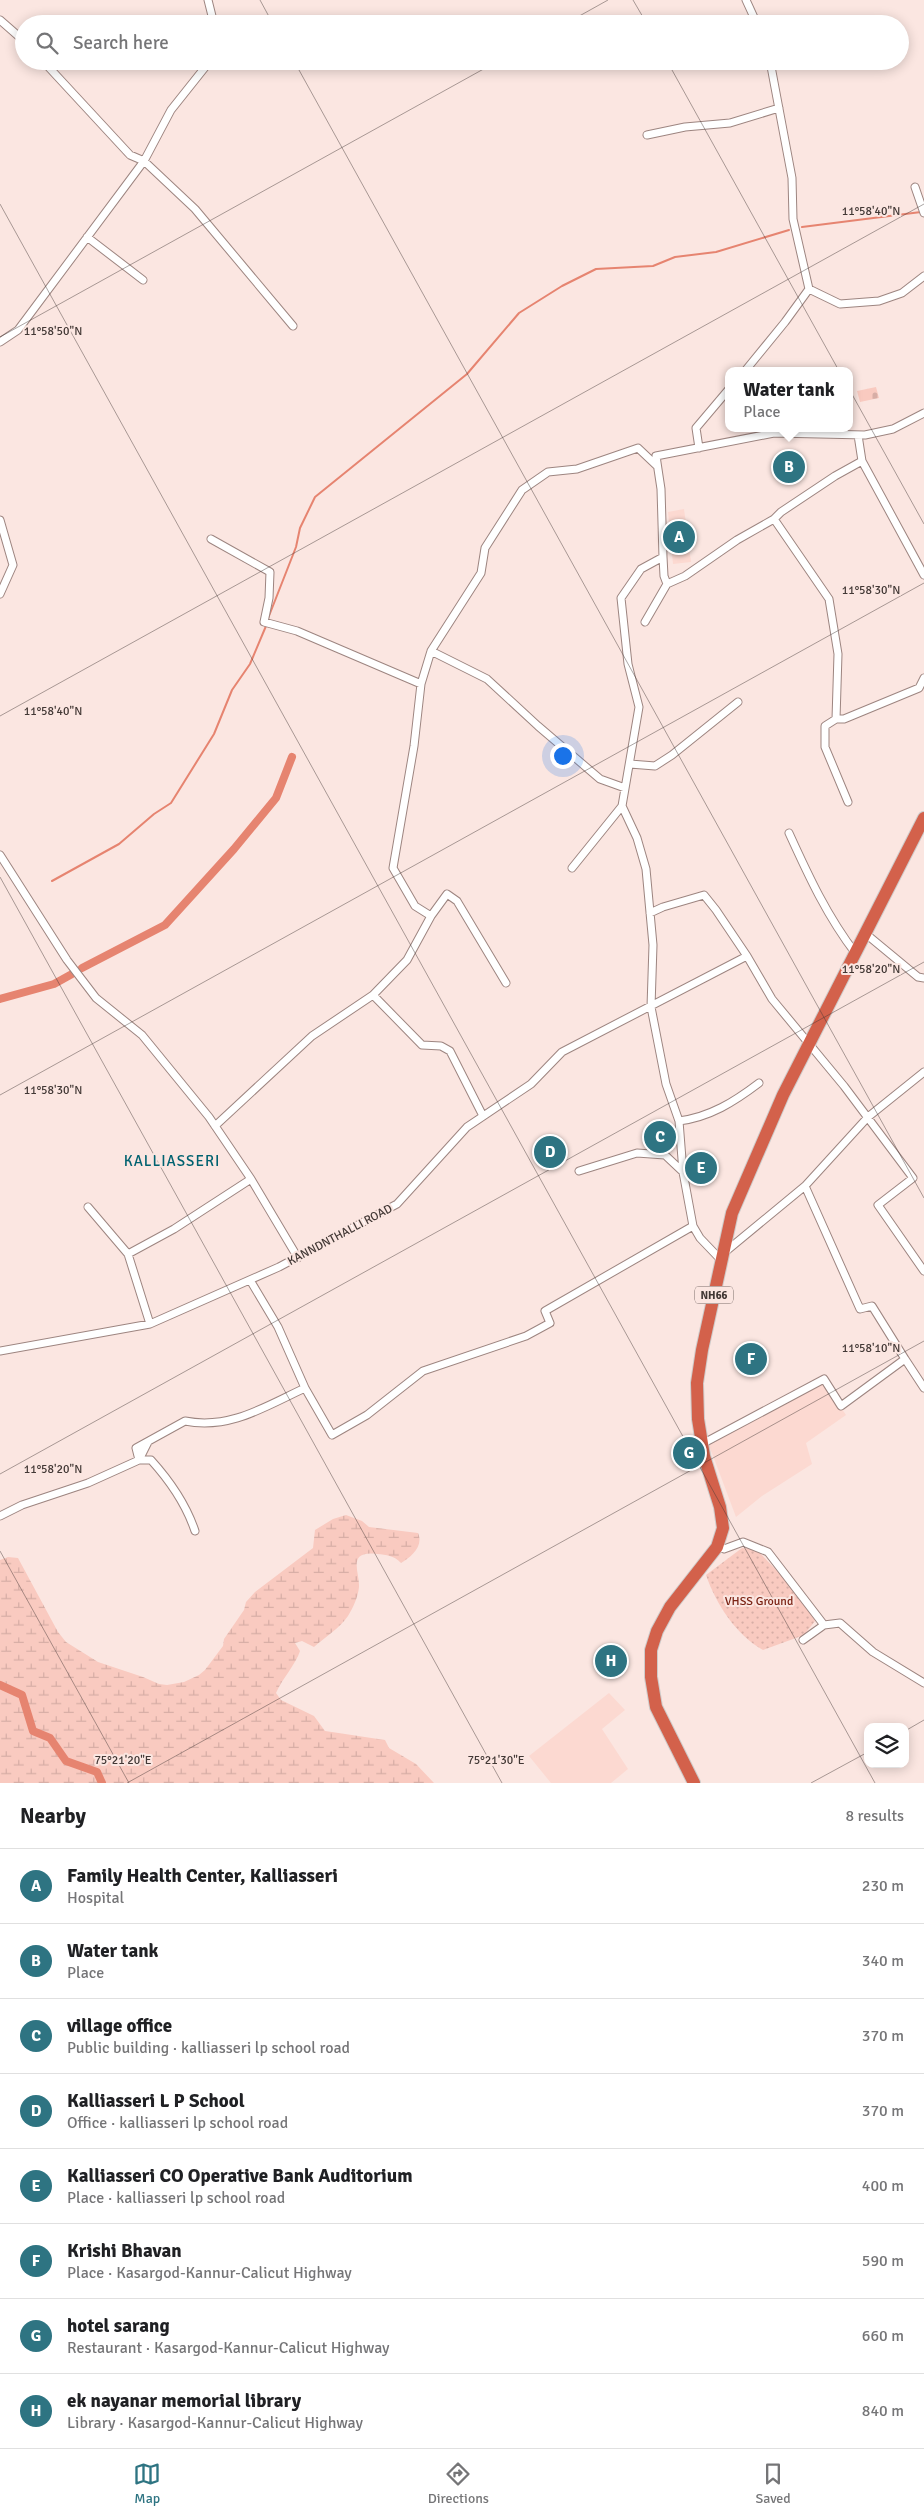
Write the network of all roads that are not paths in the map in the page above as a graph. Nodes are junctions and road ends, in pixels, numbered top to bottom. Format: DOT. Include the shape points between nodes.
graph roads {
  1 [pos="208,0"];
  2 [pos="746,0"];
  3 [pos="212,15"];
  4 [pos="753,15"];
  5 [pos="0,20"];
  6 [pos="15,33"];
  7 [pos="51,70"];
  8 [pos="203,70"];
  9 [pos="772,70"];
  10 [pos="779,108"];
  11 [pos="647,135"];
  12 [pos="144,160"];
  13 [pos="915,187"];
  14 [pos="923,210"];
  15 [pos="87,237"];
  16 [pos="924,276"];
  17 [pos="143,280"];
  18 [pos="808,289"];
  19 [pos="293,326"];
  20 [pos="0,342"];
  21 [pos="748,367"];
  22 [pos="725,395"];
  23 [pos="924,413"];
  24 [pos="858,435"];
  25 [pos="698,448"];
  26 [pos="862,461"];
  27 [pos="657,466"];
  28 [pos="774,519"];
  29 [pos="0,520"];
  30 [pos="211,539"];
  31 [pos="663,557"];
  32 [pos="924,575"];
  33 [pos="667,584"];
  34 [pos="0,594"];
  35 [pos="645,622"];
  36 [pos="431,651"];
  37 [pos="924,678"];
  38 [pos="421,684"];
  39 [pos="738,702"];
  40 [pos="836,718"];
  41 [pos="630,764"];
  42 [pos="625,788"];
  43 [pos="848,802"];
  44 [pos="622,806"];
  45 [pos="924,818"];
  46 [pos="789,833"];
  47 [pos="0,855"];
  48 [pos="572,868"];
  49 [pos="650,913"];
  50 [pos="431,916"];
  51 [pos="866,934"];
  52 [pos="856,954"];
  53 [pos="747,956"];
  54 [pos="924,978"];
  55 [pos="506,983"];
  56 [pos="373,994"];
  57 [pos="651,1007"];
  58 [pos="810,1045"];
  59 [pos="924,1072"];
  60 [pos="759,1083"];
  61 [pos="483,1116"];
  62 [pos="868,1117"];
  63 [pos="679,1122"];
  64 [pos="215,1126"];
  65 [pos="579,1171"];
  66 [pos="682,1172"];
  67 [pos="251,1179"];
  68 [pos="805,1186"];
  69 [pos="88,1207"];
  70 [pos="693,1226"];
  71 [pos="128,1254"];
  72 [pos="722,1257"];
  73 [pos="298,1258"];
  74 [pos="924,1271"];
  75 [pos="250,1280"];
  76 [pos="150,1324"];
  77 [pos="0,1350"];
  78 [pos="905,1359"];
  79 [pos="305,1388"];
  80 [pos="924,1388"];
  81 [pos="702,1444"];
  82 [pos="139,1460"];
  83 [pos="0,1516"];
  84 [pos="195,1531"];
  85 [pos="717,1546"];
  86 [pos="824,1625"];
  87 [pos="803,1640"];
  88 [pos="924,1683"];
  89 [pos="694,1783"];
  1 -- 3 [label="street"];
  2 -- 4 [label="street"];
  5 -- 6 [label="street"];
  7 -- 12 [label="street" via="130,155"];
  8 -- 12 [label="street" via="171,110"];
  9 -- 10 [label="street"];
  10 -- 11 [label="street" via="730,123 684,127"];
  10 -- 18 [label="street" via="792,178 794,219"];
  12 -- 15 [label="street"];
  12 -- 19 [label="street" via="195,209"];
  13 -- 14 [label="street"];
  15 -- 17 [label="street"];
  15 -- 20 [label="street" via="18,330"];
  16 -- 18 [label="street" via="902,293 878,301 840,304"];
  18 -- 21 [label="street"];
  22 -- 25 [label="street" via="696,428"];
  23 -- 24 [label="street" via="893,429"];
  24 -- 25 [label="street" via="774,433"];
  24 -- 26 [label="street"];
  25 -- 27 [label="street" via="656,456"];
  26 -- 28 [label="street"];
  26 -- 32 [label="street"];
  27 -- 31 [label="street"];
  27 -- 36 [label="street" via="638,448 576,469 548,472 522,490 485,548 481,573"];
  28 -- 33 [label="street" via="685,576"];
  28 -- 40 [label="street" via="829,599 838,654"];
  29 -- 34 [label="street" via="13,565"];
  30 -- 38 [label="street" via="270,572 264,622 297,631"];
  31 -- 33 [label="street"];
  31 -- 41 [label="street" via="641,569 621,598 628,664 639,707"];
  33 -- 35 [label="street"];
  36 -- 38 [label="street"];
  36 -- 42 [label="street" via="487,679 600,779"];
  37 -- 40 [label="street" via="920,688 896,699 844,719"];
  38 -- 50 [label="street" via="393,868 415,906"];
  39 -- 41 [label="street" via="655,766"];
  40 -- 43 [label="street" via="825,726 825,747"];
  41 -- 42 [label="street"];
  42 -- 44 [label="street"];
  44 -- 48 [label="street"];
  44 -- 49 [label="street" via="637,838 646,869"];
  45 -- 51 [label="highway, NH66"];
  46 -- 52 [label="street" via="835,926"];
  47 -- 64 [label="street" via="67,960 96,998 142,1035"];
  49 -- 53 [label="street" via="704,895"];
  49 -- 57 [label="street"];
  50 -- 55 [label="street" via="447,894 457,901"];
  50 -- 56 [label="street" via="407,960"];
  51 -- 52 [label="highway, NH66"];
  51 -- 54 [label="street" via="918,977"];
  52 -- 58 [label="highway, NH66"];
  53 -- 57 [label="street, KANNDNTHALLI ROAD"];
  53 -- 58 [label="street" via="772,999"];
  56 -- 61 [label="street" via="422,1045 442,1046 450,1051"];
  56 -- 64 [label="street" via="312,1036"];
  57 -- 61 [label="street, KANNDNTHALLI ROAD" via="562,1052 531,1084"];
  57 -- 63 [label="street" via="666,1084"];
  58 -- 62 [label="street"];
  58 -- 72 [label="highway, NH66" via="783,1095 732,1213"];
  59 -- 62 [label="street"];
  60 -- 63 [label="street" via="724,1107 699,1118"];
  61 -- 73 [label="street, KANNDNTHALLI ROAD" via="467,1127 397,1204"];
  62 -- 68 [label="street"];
  62 -- 74 [label="street" via="913,1178 878,1204"];
  63 -- 66 [label="street"];
  64 -- 67 [label="street"];
  65 -- 66 [label="street" via="637,1153 665,1155"];
  66 -- 70 [label="street"];
  67 -- 71 [label="street" via="174,1229"];
  67 -- 73 [label="street"];
  68 -- 72 [label="street"];
  68 -- 78 [label="street" via="860,1309 872,1306"];
  69 -- 71 [label="street"];
  70 -- 72 [label="street" via="700,1238"];
  70 -- 79 [label="street" via="545,1311 550,1323 526,1336 423,1371 367,1415 332,1435"];
  71 -- 76 [label="street"];
  72 -- 81 [label="highway, NH66" via="698,1384"];
  73 -- 75 [label="street, KANNDNTHALLI ROAD"];
  75 -- 76 [label="street, KANNDNTHALLI ROAD"];
  75 -- 79 [label="street" via="278,1327"];
  76 -- 77 [label="street, KANNDNTHALLI ROAD"];
  78 -- 80 [label="street"];
  78 -- 81 [label="street" via="841,1406 824,1379"];
  79 -- 82 [label="street" via="232,1422 203,1425 185,1421 136,1448"];
  81 -- 85 [label="highway, NH66" via="720,1507 723,1528"];
  82 -- 83 [label="street"];
  82 -- 84 [label="street" via="151,1460 168,1479 189,1514"];
  85 -- 86 [label="street" via="724,1549 743,1542 768,1552"];
  85 -- 89 [label="highway, NH66" via="670,1607 656,1631 651,1650 656,1707"];
  86 -- 87 [label="street"];
  86 -- 88 [label="street" via="840,1623 873,1652"];
}
